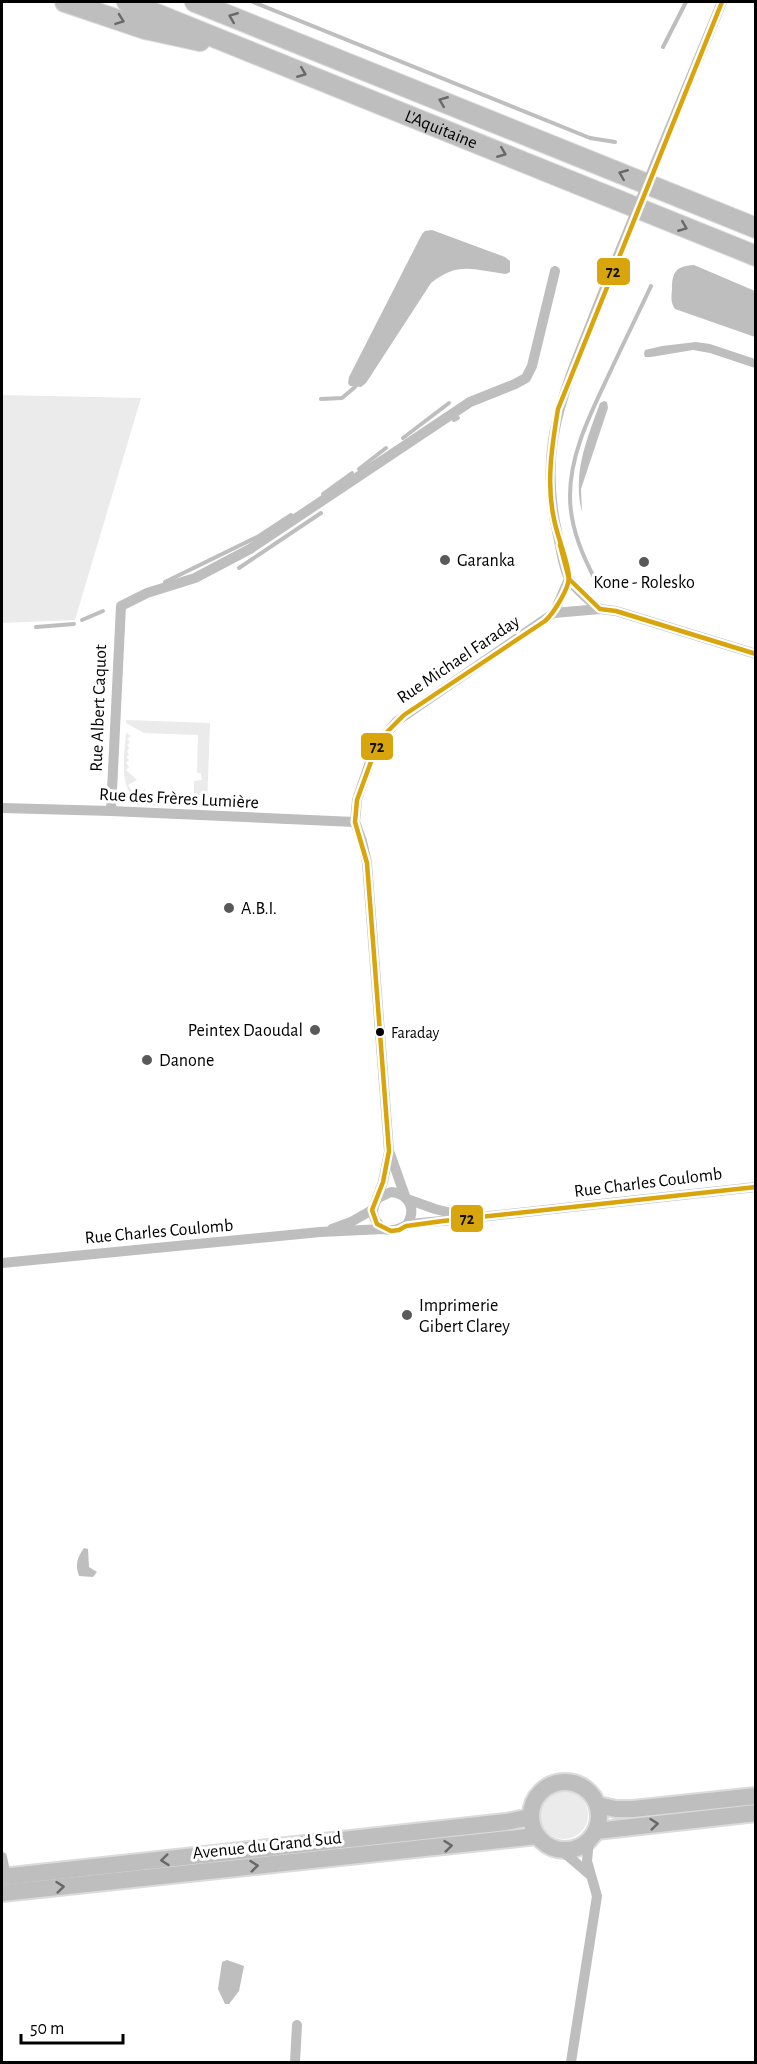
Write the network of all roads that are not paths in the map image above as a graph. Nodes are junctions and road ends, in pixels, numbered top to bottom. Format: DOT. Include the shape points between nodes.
graph roads {
  1 [pos="64,2"];
  2 [pos="127,2"];
  3 [pos="195,2"];
  4 [pos="722,2"];
  5 [pos="248,51"];
  6 [pos="756,228"];
  7 [pos="756,256"];
  8 [pos="555,271"];
  9 [pos="569,579"];
  10 [pos="600,609"];
  11 [pos="554,614"];
  12 [pos="756,654"];
  13 [pos="2,808"];
  14 [pos="111,811"];
  15 [pos="355,822"];
  16 [pos="389,1151"];
  17 [pos="756,1188"];
  18 [pos="406,1198"];
  19 [pos="373,1207"];
  20 [pos="472,1218"];
  21 [pos="406,1226"];
  22 [pos="384,1230"];
  23 [pos="320,1233"];
  24 [pos="2,1263"];
  25 [pos="756,1796"];
  26 [pos="598,1805"];
  27 [pos="756,1813"];
  28 [pos="531,1816"];
  29 [pos="537,1836"];
  30 [pos="593,1836"];
  31 [pos="561,1850"];
  32 [pos="2,1857"];
  33 [pos="589,1874"];
  34 [pos="4,1877"];
  35 [pos="2,1893"];
  36 [pos="297,2025"];
  37 [pos="295,2062"];
  38 [pos="571,2062"];
  1 -- 5 [label="highway, one-way" via="145,29"];
  2 -- 5 [label="highway, L'Aquitaine"];
  6 -- 3 [label="highway, L'Aquitaine, one-way"];
  4 -- 9 [label="street, bridge" via="558,409 550,478 552,508"];
  5 -- 7 [label="highway, L'Aquitaine, one-way"];
  8 -- 14 [label="street, Rue Albert Caquot" via="526,378 470,402 250,549 195,578 121,606"];
  9 -- 10 [label="street"];
  9 -- 11 [label="street"];
  10 -- 11 [label="street, Rue Michael Faraday"];
  10 -- 12 [label="street, Rue Michael Faraday"];
  11 -- 15 [label="street, Rue Michael Faraday" via="397,721 369,761"];
  13 -- 14 [label="street, Rue des Frères Lumière"];
  14 -- 15 [label="street, Rue des Frères Lumière"];
  15 -- 16 [label="street, Rue Michael Faraday" via="367,863"];
  16 -- 18 [label="street, Rue Michael Faraday"];
  16 -- 19 [label="street, Rue Michael Faraday"];
  17 -- 20 [label="street, Rue Charles Coulomb"];
  18 -- 19 [label="street, Rue Charles Coulomb" via="391,1192 378,1198"];
  18 -- 20 [label="street, Rue Charles Coulomb"];
  18 -- 21 [label="street" via="412,1213"];
  19 -- 22 [label="street" via="373,1217"];
  19 -- 23 [label="street, Rue Charles Coulomb" via="351,1222"];
  20 -- 21 [label="street, Rue Charles Coulomb"];
  21 -- 22 [label="street, Rue Charles Coulomb"];
  22 -- 23 [label="street, Rue Charles Coulomb"];
  23 -- 24 [label="street, Rue Charles Coulomb"];
  25 -- 26 [label="main road" via="633,1809"];
  26 -- 28 [label="main road" via="586,1788 558,1782 541,1791"];
  26 -- 30 [label="main road" via="600,1814"];
  30 -- 27 [label="main road, one-way"];
  28 -- 29 [label="main road"];
  28 -- 34 [label="main road, Avenue du Grand Sud, one-way" via="506,1822"];
  29 -- 31 [label="main road"];
  35 -- 29 [label="main road, Avenue du Grand Sud, one-way"];
  30 -- 31 [label="main road" via="580,1847"];
  30 -- 33 [label="street" via="587,1861"];
  31 -- 33 [label="street"];
  32 -- 34 [label="street"];
  33 -- 38 [label="street" via="597,1896"];
  36 -- 37 [label="street"];
}
